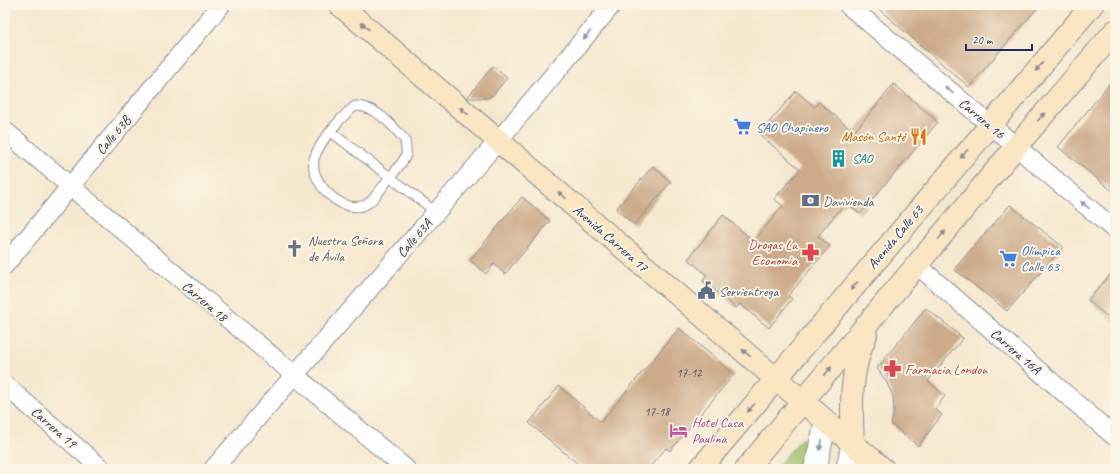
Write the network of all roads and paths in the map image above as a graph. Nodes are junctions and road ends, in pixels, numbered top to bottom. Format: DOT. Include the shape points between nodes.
graph roads {
  1 [pos="221,5"];
  2 [pos="340,5"];
  3 [pos="612,5"];
  4 [pos="848,5"];
  5 [pos="1092,5"];
  6 [pos="1115,31"];
  7 [pos="990,124"];
  8 [pos="5,131"];
  9 [pos="331,132"];
  10 [pos="498,140"];
  11 [pos="1016,147"];
  12 [pos="389,178"];
  13 [pos="70,186"];
  14 [pos="436,212"];
  15 [pos="1115,230"];
  16 [pos="5,265"];
  17 [pos="917,265"];
  18 [pos="874,316"];
  19 [pos="294,376"];
  20 [pos="776,378"];
  21 [pos="5,385"];
  22 [pos="803,401"];
  23 [pos="826,421"];
  24 [pos="1115,437"];
  25 [pos="853,443"];
  26 [pos="102,469"];
  27 [pos="214,469"];
  28 [pos="406,469"];
  29 [pos="700,469"];
  30 [pos="746,469"];
  31 [pos="815,469"];
  32 [pos="847,469"];
  33 [pos="883,469"];
  1 -- 13 [label="street, Calle 63B"];
  10 -- 2 [label="main road, Avenida Carrera 17, one-way"];
  3 -- 10 [label="street, Calle 63A, one-way"];
  7 -- 4 [label="street, Carrera 16, one-way"];
  5 -- 7 [label="main road, Avenida Calle 63, one-way"];
  11 -- 6 [label="main road, one-way"];
  7 -- 11 [label="street, Carrera 16"];
  7 -- 20 [label="main road, Avenida Calle 63, one-way"];
  8 -- 13 [label="street, Carrera 18"];
  9 -- 12 [label="lane"];
  9 -- 12 [label="lane" via="355,106 364,106 389,122 405,140 406,155"];
  9 -- 12 [label="lane" via="318,150 314,160 314,171 320,183 340,203 355,207 365,204"];
  10 -- 14 [label="street, Calle 63A"];
  20 -- 10 [label="main road, Avenida Carrera 17, one-way"];
  15 -- 11 [label="street, Carrera 16, one-way"];
  17 -- 11 [label="main road, one-way"];
  12 -- 14 [label="lane"];
  13 -- 16 [label="street, Calle 63B"];
  13 -- 19 [label="street, Carrera 18"];
  14 -- 19 [label="street, Calle 63A"];
  17 -- 18 [label="main road"];
  17 -- 24 [label="street, Carrera 16A"];
  22 -- 18 [label="main road, one-way"];
  18 -- 25 [label="main road" via="856,359 853,375"];
  19 -- 27 [label="street, Calle 63A"];
  19 -- 28 [label="street, Carrera 18"];
  20 -- 22 [label="main road, Avenida Carrera 17"];
  20 -- 29 [label="main road, Avenida Calle 63, one-way"];
  21 -- 26 [label="street, Carrera 19"];
  22 -- 23 [label="main road, Avenida Carrera 17"];
  22 -- 30 [label="main road"];
  23 -- 25 [label="main road, Avenida Carrera 17"];
  23 -- 31 [label="street, one-way"];
  25 -- 32 [label="street"];
  25 -- 33 [label="main road, Avenida Carrera 17"];
}
